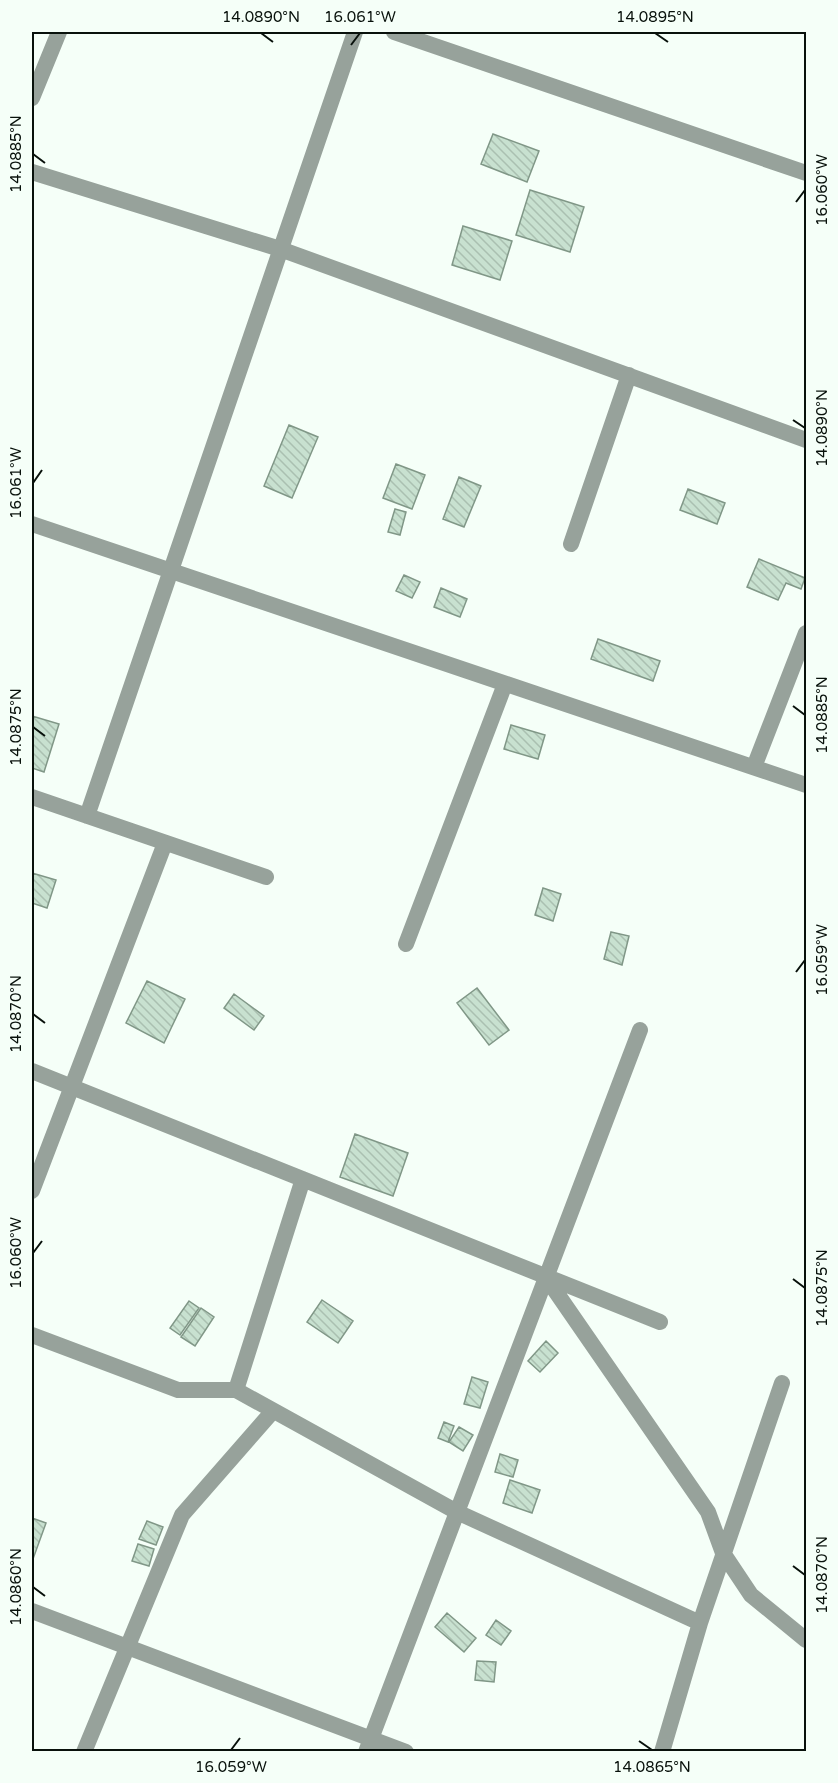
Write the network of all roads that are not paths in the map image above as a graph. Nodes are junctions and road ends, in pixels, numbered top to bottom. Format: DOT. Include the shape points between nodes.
graph roads {
  1 [pos="59,32"];
  2 [pos="355,32"];
  3 [pos="394,32"];
  4 [pos="32,98"];
  5 [pos="32,172"];
  6 [pos="807,173"];
  7 [pos="280,249"];
  8 [pos="629,375"];
  9 [pos="807,440"];
  10 [pos="32,524"];
  11 [pos="571,543"];
  12 [pos="171,571"];
  13 [pos="807,633"];
  14 [pos="505,684"];
  15 [pos="754,768"];
  16 [pos="807,785"];
  17 [pos="32,797"];
  18 [pos="87,816"];
  19 [pos="165,843"];
  20 [pos="266,877"];
  21 [pos="406,944"];
  22 [pos="640,1030"];
  23 [pos="32,1071"];
  24 [pos="71,1087"];
  25 [pos="303,1179"];
  26 [pos="32,1191"];
  27 [pos="545,1276"];
  28 [pos="660,1322"];
  29 [pos="32,1335"];
  30 [pos="782,1383"];
  31 [pos="236,1390"];
  32 [pos="273,1411"];
  33 [pos="457,1512"];
  34 [pos="723,1553"];
  35 [pos="32,1611"];
  36 [pos="700,1623"];
  37 [pos="807,1640"];
  38 [pos="128,1647"];
  39 [pos="369,1745"];
  40 [pos="84,1752"];
  41 [pos="406,1752"];
  42 [pos="662,1752"];
  1 -- 4 [label="street"];
  2 -- 7 [label="street"];
  3 -- 6 [label="street"];
  5 -- 7 [label="street"];
  7 -- 8 [label="street"];
  7 -- 12 [label="street"];
  8 -- 9 [label="street"];
  8 -- 11 [label="street"];
  10 -- 12 [label="street"];
  12 -- 14 [label="street"];
  12 -- 18 [label="street"];
  13 -- 15 [label="street"];
  14 -- 15 [label="street"];
  14 -- 21 [label="street"];
  15 -- 16 [label="street"];
  17 -- 18 [label="street"];
  18 -- 19 [label="street"];
  19 -- 20 [label="street"];
  19 -- 24 [label="street"];
  22 -- 27 [label="street"];
  23 -- 24 [label="street"];
  24 -- 25 [label="street"];
  24 -- 26 [label="street"];
  25 -- 27 [label="street"];
  25 -- 31 [label="street"];
  27 -- 28 [label="street"];
  27 -- 33 [label="street"];
  27 -- 34 [label="street" via="708,1512"];
  29 -- 31 [label="street" via="178,1389"];
  30 -- 34 [label="street"];
  31 -- 32 [label="street"];
  32 -- 33 [label="street"];
  32 -- 38 [label="street" via="182,1515"];
  33 -- 36 [label="street"];
  33 -- 39 [label="street"];
  34 -- 36 [label="street"];
  34 -- 37 [label="street" via="751,1595"];
  35 -- 38 [label="street"];
  36 -- 42 [label="street"];
  38 -- 39 [label="street"];
  38 -- 40 [label="street"];
  39 -- 41 [label="street"];
}
